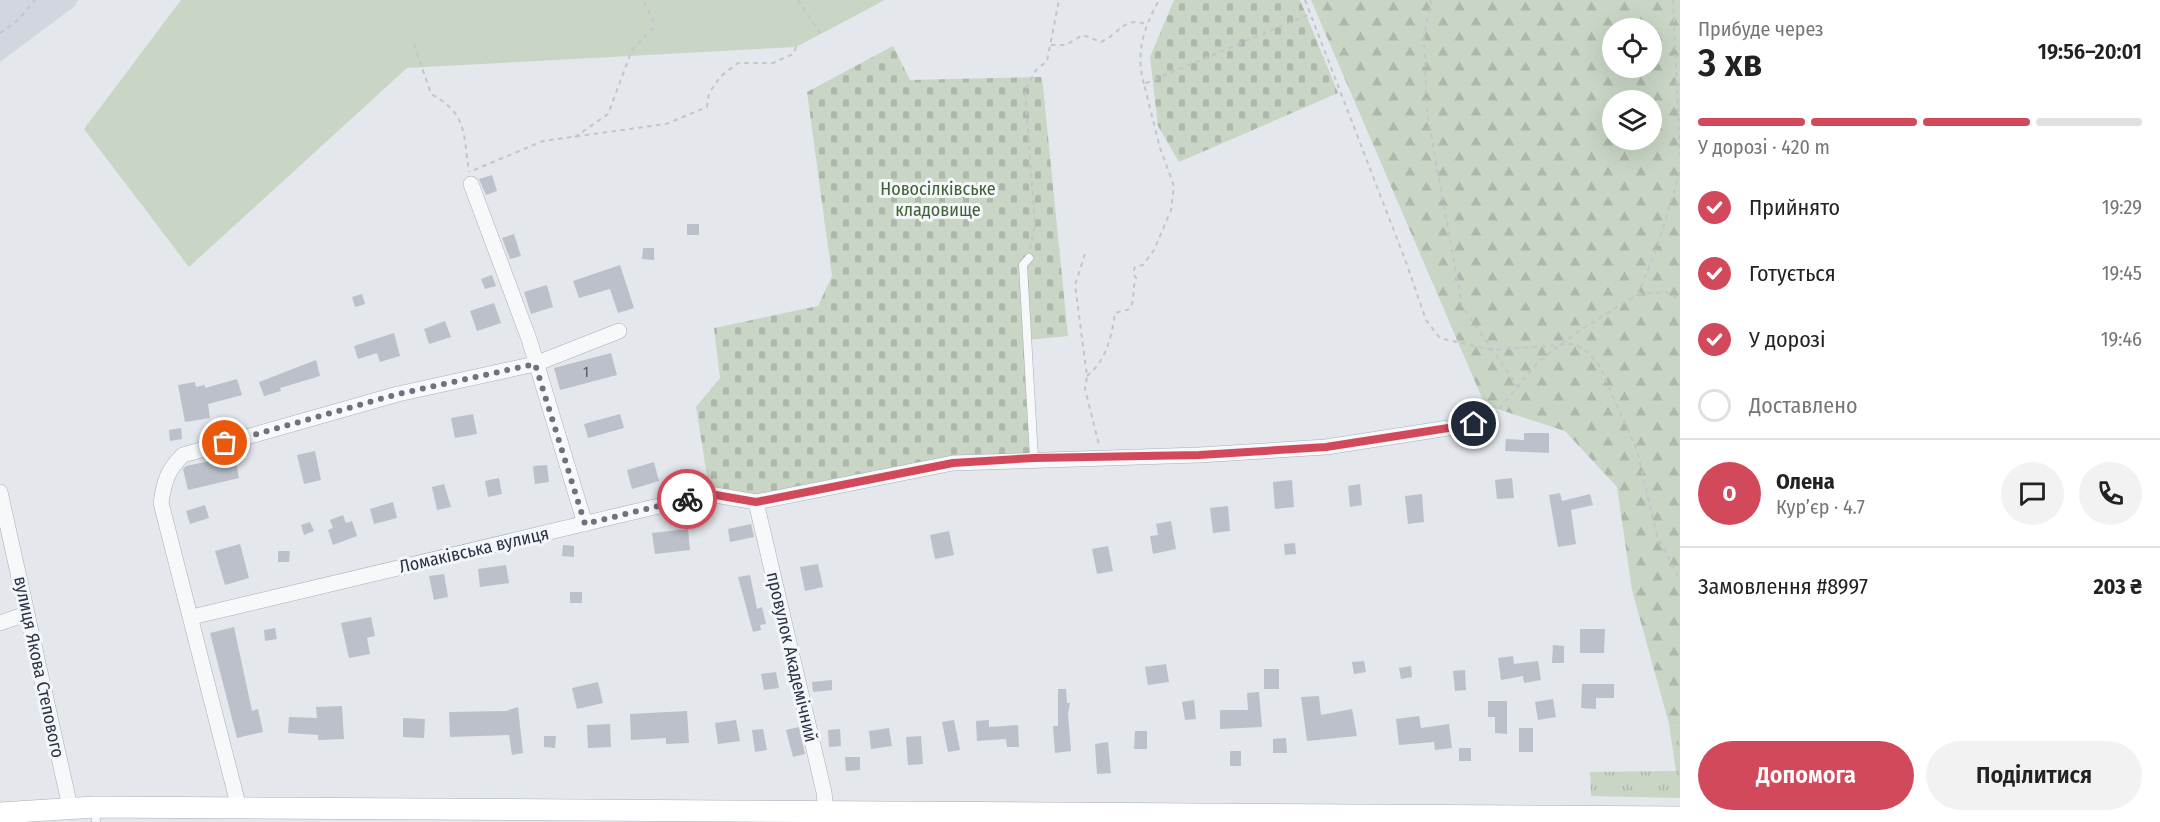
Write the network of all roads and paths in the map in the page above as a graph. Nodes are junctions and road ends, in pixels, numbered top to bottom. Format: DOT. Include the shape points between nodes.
graph roads {
  1 [pos="35,0"];
  2 [pos="643,0"];
  3 [pos="798,0"];
  4 [pos="1059,0"];
  5 [pos="1159,0"];
  6 [pos="1305,0"];
  7 [pos="1431,0"];
  8 [pos="1672,0"];
  9 [pos="1310,14"];
  10 [pos="1148,26"];
  11 [pos="0,33"];
  12 [pos="820,33"];
  13 [pos="798,43"];
  14 [pos="414,44"];
  15 [pos="1051,45"];
  16 [pos="1144,84"];
  17 [pos="573,138"];
  18 [pos="1680,156"];
  19 [pos="1680,171"];
  20 [pos="470,178"];
  21 [pos="1085,254"];
  22 [pos="1029,258"];
  23 [pos="1638,294"];
  24 [pos="1680,301"];
  25 [pos="619,331"];
  26 [pos="1562,345"];
  27 [pos="1492,350"];
  28 [pos="535,364"];
  29 [pos="1087,376"];
  30 [pos="1518,387"];
  31 [pos="1474,424"];
  32 [pos="1102,457"];
  33 [pos="1034,458"];
  34 [pos="0,492"];
  35 [pos="756,502"];
  36 [pos="585,524"];
  37 [pos="1680,580"];
  38 [pos="26,614"];
  39 [pos="192,617"];
  40 [pos="0,623"];
  41 [pos="70,807"];
  42 [pos="239,808"];
  43 [pos="0,813"];
  44 [pos="826,813"];
  45 [pos="96,814"];
  46 [pos="468,815"];
  47 [pos="311,816"];
  48 [pos="803,818"];
  49 [pos="1680,818"];
  1 -- 11 [label="path"];
  2 -- 17 [label="path" via="653,21 651,29 632,50 608,114"];
  3 -- 12 [label="path"];
  4 -- 15 [label="path"];
  5 -- 10 [label="path"];
  6 -- 9 [label="path"];
  7 -- 27 [label="path" via="1424,36 1427,112 1434,158 1462,306"];
  8 -- 18 [label="path"];
  9 -- 16 [label="path"];
  9 -- 27 [label="path" via="1425,320 1440,338"];
  10 -- 15 [label="path" via="1127,22 1114,36 1101,42 1083,35 1066,45"];
  10 -- 16 [label="path" via="1138,64"];
  13 -- 17 [label="path" via="793,54 773,63 738,63 726,71 709,93 707,107 694,113 666,124"];
  14 -- 20 [label="path" via="431,94 450,105 459,116"];
  15 -- 22 [label="path" via="1047,61 1036,70 1025,90 1035,225"];
  16 -- 29 [label="path" via="1174,186 1171,210 1154,250 1143,265 1135,267 1134,302 1130,309 1115,312 1108,349"];
  17 -- 20 [label="path" via="543,141"];
  19 -- 23 [label="path" via="1657,248"];
  20 -- 28 [label="street"];
  21 -- 29 [label="path" via="1075,285"];
  22 -- 33 [label="lane" via="1023,265"];
  23 -- 24 [label="path" via="1667,292"];
  23 -- 26 [label="path"];
  25 -- 28 [label="street"];
  26 -- 27 [label="path"];
  26 -- 30 [label="path" via="1539,361"];
  26 -- 37 [label="path" via="1575,344 1600,367 1637,450 1657,536"];
  27 -- 30 [label="path"];
  28 -- 36 [label="street"];
  28 -- 39 [label="street" via="398,394 183,455 171,466 164,481 161,503"];
  29 -- 32 [label="path" via="1084,389"];
  30 -- 31 [label="path" via="1495,414"];
  31 -- 32 [label="street" via="1326,447"];
  32 -- 33 [label="street"];
  33 -- 35 [label="street" via="953,463"];
  34 -- 38 [label="street, вулиця Якова Степового"];
  35 -- 36 [label="street, Ломаківська вулиця" via="710,494"];
  35 -- 44 [label="street, провулок Академічний"];
  36 -- 39 [label="street, Ломаківська вулиця"];
  38 -- 40 [label="street"];
  38 -- 41 [label="street, вулиця Якова Степового"];
  39 -- 42 [label="street"];
  41 -- 43 [label="street"];
  41 -- 45 [label="street"];
  42 -- 45 [label="street"];
  42 -- 47 [label="street"];
  44 -- 48 [label="street"];
  44 -- 49 [label="street"];
  46 -- 47 [label="street"];
  46 -- 48 [label="street"];
}
